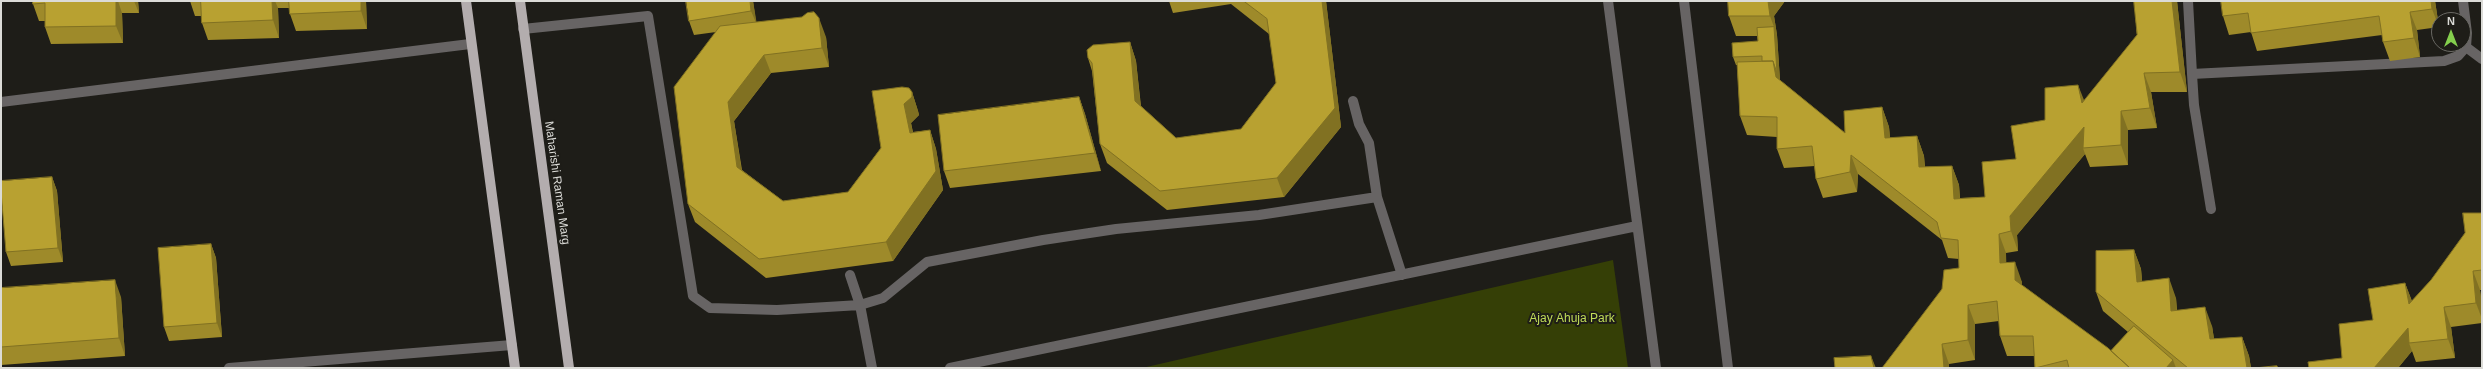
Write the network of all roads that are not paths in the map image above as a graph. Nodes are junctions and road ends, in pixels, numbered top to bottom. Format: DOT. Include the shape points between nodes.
graph roads {
  1 [pos="466,1"];
  2 [pos="520,1"];
  3 [pos="1608,1"];
  4 [pos="1684,1"];
  5 [pos="2188,1"];
  6 [pos="2463,1"];
  7 [pos="2465,12"];
  8 [pos="524,29"];
  9 [pos="470,44"];
  10 [pos="2471,51"];
  11 [pos="2462,52"];
  12 [pos="2482,60"];
  13 [pos="2192,74"];
  14 [pos="1353,101"];
  15 [pos="1,102"];
  16 [pos="1378,197"];
  17 [pos="2211,209"];
  18 [pos="1637,226"];
  19 [pos="850,275"];
  20 [pos="1402,275"];
  21 [pos="860,305"];
  22 [pos="512,345"];
  23 [pos="229,368"];
  24 [pos="515,368"];
  25 [pos="569,368"];
  26 [pos="872,368"];
  27 [pos="950,368"];
  28 [pos="1656,368"];
  29 [pos="1728,368"];
  1 -- 9 [label="main road"];
  2 -- 8 [label="main road, Maharishi Raman Marg"];
  3 -- 18 [label="street"];
  4 -- 29 [label="street"];
  5 -- 13 [label="street"];
  6 -- 7 [label="street"];
  8 -- 21 [label="street" via="648,16 693,296 710,308 777,310"];
  8 -- 25 [label="main road, Maharishi Raman Marg"];
  9 -- 15 [label="street"];
  9 -- 22 [label="main road"];
  10 -- 12 [label="street"];
  11 -- 13 [label="street" via="2444,61"];
  13 -- 17 [label="street" via="2194,105"];
  14 -- 16 [label="street" via="1359,124 1369,143"];
  16 -- 20 [label="street"];
  16 -- 21 [label="street" via="1259,215 1065,236 927,262 883,298"];
  18 -- 20 [label="street"];
  18 -- 28 [label="street"];
  19 -- 21 [label="street"];
  20 -- 27 [label="street"];
  21 -- 26 [label="street"];
  22 -- 23 [label="street"];
  22 -- 24 [label="main road"];
}
